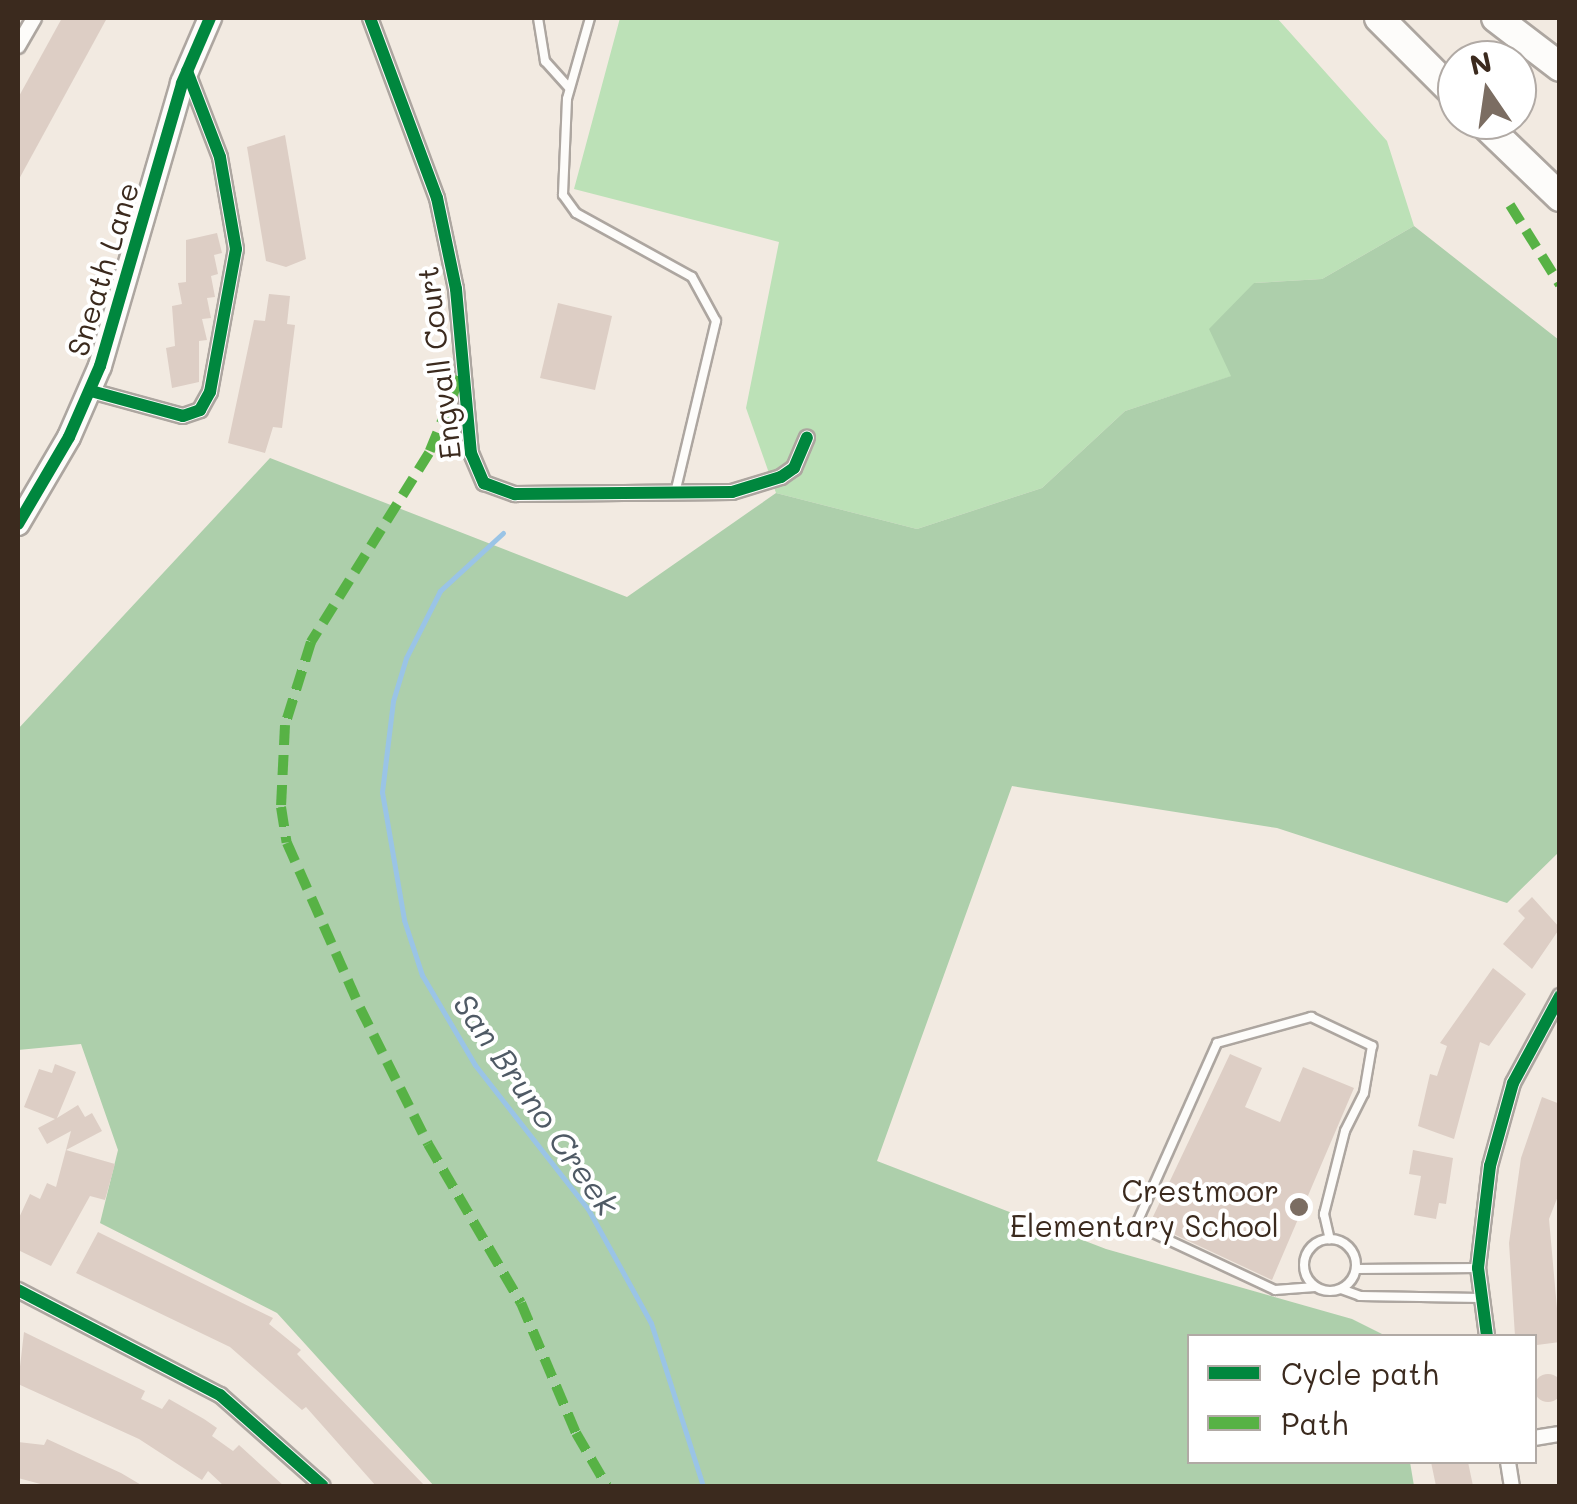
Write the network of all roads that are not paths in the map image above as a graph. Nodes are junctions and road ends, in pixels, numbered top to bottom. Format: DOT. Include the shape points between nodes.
graph roads {
  1 [pos="34,18"];
  2 [pos="210,18"];
  3 [pos="370,18"];
  4 [pos="538,18"];
  5 [pos="590,18"];
  6 [pos="1370,18"];
  7 [pos="1379,18"];
  8 [pos="1496,18"];
  9 [pos="1400,38"];
  10 [pos="18,46"];
  11 [pos="1560,67"];
  12 [pos="187,71"];
  13 [pos="1437,76"];
  14 [pos="570,88"];
  15 [pos="1501,140"];
  16 [pos="1560,197"];
  17 [pos="91,391"];
  18 [pos="808,438"];
  19 [pos="675,493"];
  20 [pos="18,524"];
  21 [pos="1560,996"];
  22 [pos="1330,1239"];
  23 [pos="1478,1268"];
  24 [pos="1356,1269"];
  25 [pos="1315,1287"];
  26 [pos="18,1290"];
  27 [pos="1341,1290"];
  28 [pos="1480,1298"];
  29 [pos="1487,1334"];
  30 [pos="323,1486"];
  1 -- 10 [label="street"];
  2 -- 12 [label="main road, Sneath Lane"];
  3 -- 19 [label="street, Engvall Court" via="427,160 448,241 475,470 497,492"];
  4 -- 14 [label="lane" via="545,61"];
  5 -- 14 [label="lane"];
  6 -- 9 [label="highway"];
  7 -- 9 [label="highway"];
  8 -- 11 [label="highway"];
  9 -- 13 [label="highway"];
  12 -- 17 [label="main road, Sneath Lane"];
  12 -- 17 [label="street" via="220,157 236,249 210,392 200,410 183,416"];
  14 -- 19 [label="lane" via="563,194 576,213 692,277 716,321"];
  15 -- 16 [label="highway"];
  17 -- 20 [label="main road, Sneath Lane"];
  18 -- 19 [label="street, Engvall Court" via="782,477 732,492"];
  21 -- 23 [label="street" via="1531,1042 1500,1124"];
  22 -- 24 [label="lane" via="1350,1248"];
  22 -- 25 [label="lane" via="1305,1257"];
  22 -- 25 [label="lane" via="1324,1214 1345,1131 1364,1093 1372,1046 1311,1018 1217,1043 1136,1226 1275,1290"];
  23 -- 24 [label="lane"];
  23 -- 28 [label="street"];
  24 -- 27 [label="lane"];
  25 -- 27 [label="lane"];
  26 -- 30 [label="street" via="220,1395"];
  27 -- 28 [label="lane"];
  28 -- 29 [label="street"];
}
